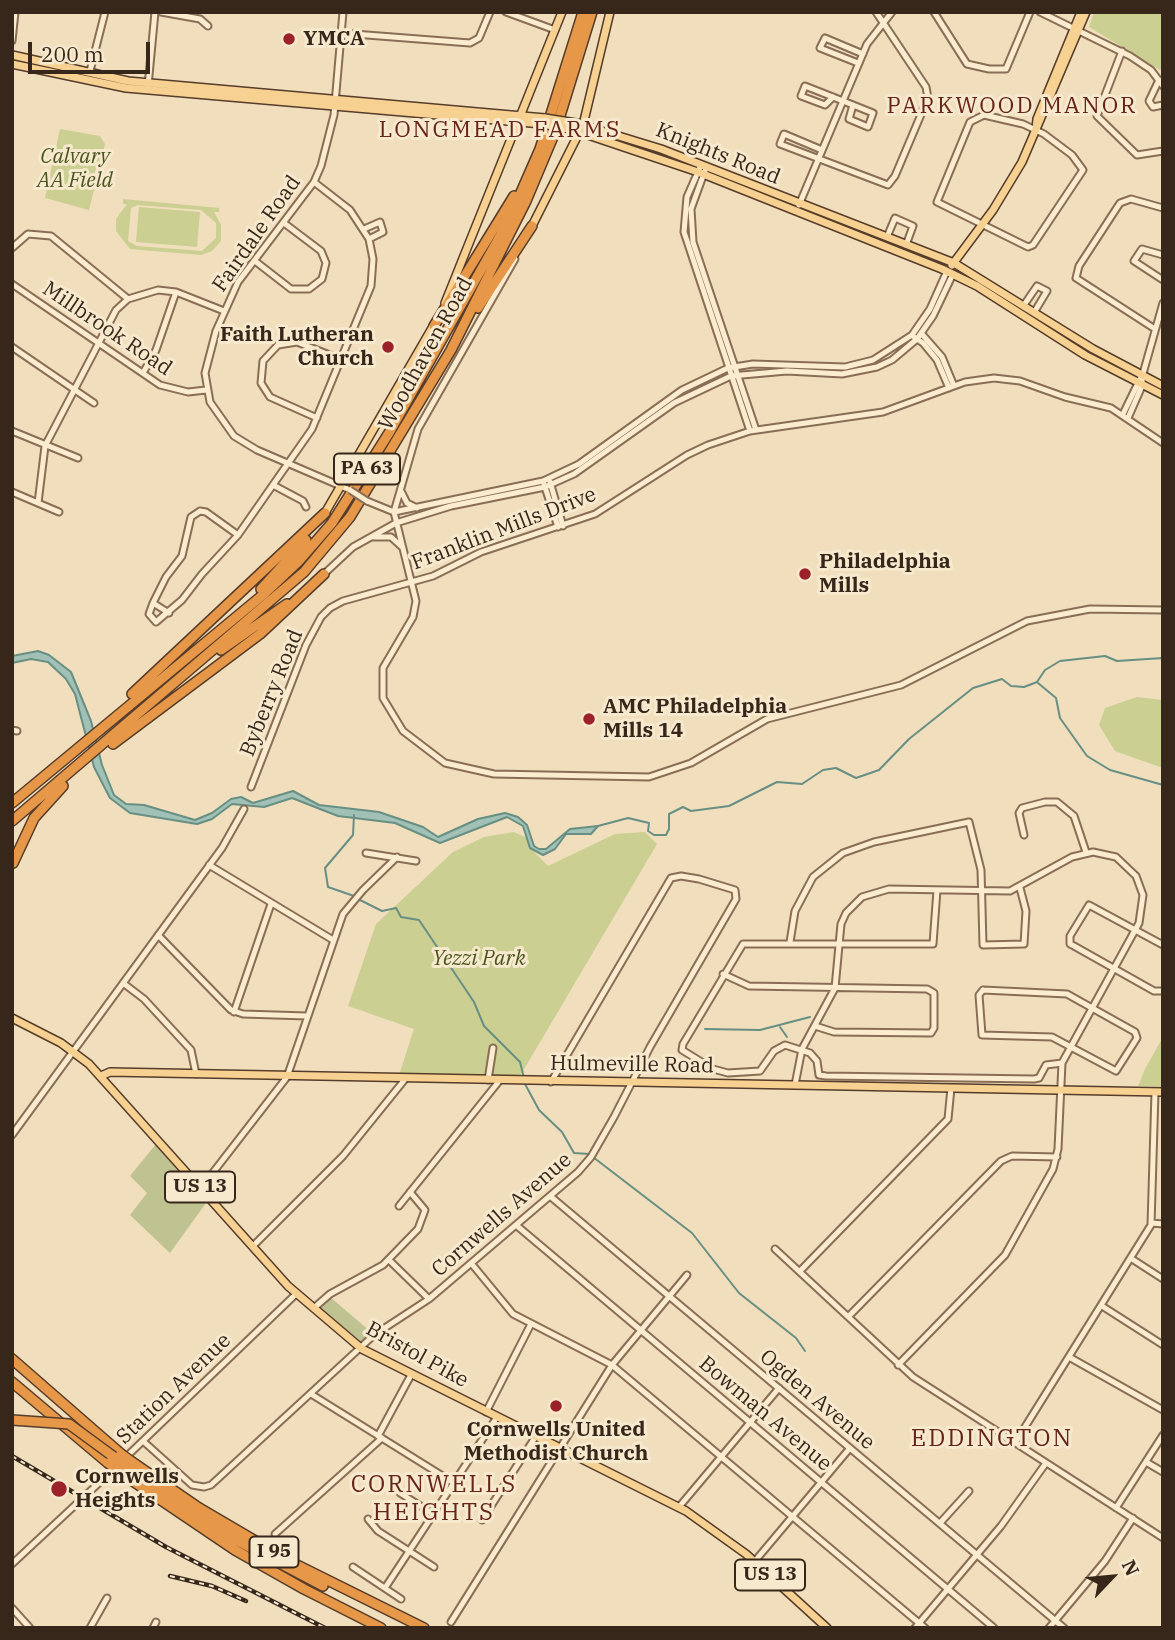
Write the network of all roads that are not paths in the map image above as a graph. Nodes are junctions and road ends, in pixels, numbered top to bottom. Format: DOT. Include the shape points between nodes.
graph roads {
  1 [pos="15,12"];
  2 [pos="105,12"];
  3 [pos="155,12"];
  4 [pos="161,12"];
  5 [pos="342,12"];
  6 [pos="490,12"];
  7 [pos="506,12"];
  8 [pos="562,12"];
  9 [pos="583,12"];
  10 [pos="592,12"];
  11 [pos="598,12"];
  12 [pos="610,12"];
  13 [pos="876,12"];
  14 [pos="892,12"];
  15 [pos="934,12"];
  16 [pos="1030,12"];
  17 [pos="1040,12"];
  18 [pos="1081,12"];
  19 [pos="1086,12"];
  20 [pos="882,21"];
  21 [pos="208,26"];
  22 [pos="1077,28"];
  23 [pos="555,30"];
  24 [pos="341,33"];
  25 [pos="12,41"];
  26 [pos="1122,51"];
  27 [pos="863,54"];
  28 [pos="12,55"];
  29 [pos="858,63"];
  30 [pos="12,64"];
  31 [pos="577,65"];
  32 [pos="90,71"];
  33 [pos="1161,83"];
  34 [pos="148,86"];
  35 [pos="833,97"];
  36 [pos="843,101"];
  37 [pos="336,102"];
  38 [pos="853,105"];
  39 [pos="1163,105"];
  40 [pos="520,118"];
  41 [pos="578,128"];
  42 [pos="1036,130"];
  43 [pos="544,135"];
  44 [pos="822,150"];
  45 [pos="1163,150"];
  46 [pos="819,158"];
  47 [pos="702,170"];
  48 [pos="314,182"];
  49 [pos="799,205"];
  50 [pos="1163,208"];
  51 [pos="285,223"];
  52 [pos="983,223"];
  53 [pos="532,226"];
  54 [pos="364,229"];
  55 [pos="887,237"];
  56 [pos="369,239"];
  57 [pos="906,245"];
  58 [pos="12,248"];
  59 [pos="1163,255"];
  60 [pos="255,261"];
  61 [pos="954,263"];
  62 [pos="950,272"];
  63 [pos="1163,280"];
  64 [pos="12,284"];
  65 [pos="176,292"];
  66 [pos="128,299"];
  67 [pos="1163,303"];
  68 [pos="1024,305"];
  69 [pos="224,311"];
  70 [pos="1035,311"];
  71 [pos="1161,315"];
  72 [pos="1030,319"];
  73 [pos="434,326"];
  74 [pos="1155,330"];
  75 [pos="917,334"];
  76 [pos="97,342"];
  77 [pos="12,347"];
  78 [pos="451,350"];
  79 [pos="342,360"];
  80 [pos="732,368"];
  81 [pos="143,373"];
  82 [pos="734,375"];
  83 [pos="1140,382"];
  84 [pos="1163,386"];
  85 [pos="951,387"];
  86 [pos="73,389"];
  87 [pos="206,390"];
  88 [pos="1163,395"];
  89 [pos="94,403"];
  90 [pos="1125,416"];
  91 [pos="317,418"];
  92 [pos="12,431"];
  93 [pos="753,431"];
  94 [pos="1163,443"];
  95 [pos="45,446"];
  96 [pos="78,458"];
  97 [pos="289,462"];
  98 [pos="547,483"];
  99 [pos="273,485"];
  100 [pos="346,488"];
  101 [pos="401,488"];
  102 [pos="12,492"];
  103 [pos="38,503"];
  104 [pos="306,506"];
  105 [pos="417,508"];
  106 [pos="59,512"];
  107 [pos="394,512"];
  108 [pos="325,513"];
  109 [pos="396,523"];
  110 [pos="561,526"];
  111 [pos="238,535"];
  112 [pos="365,540"];
  113 [pos="404,549"];
  114 [pos="324,574"];
  115 [pos="413,581"];
  116 [pos="363,595"];
  117 [pos="153,603"];
  118 [pos="1163,610"];
  119 [pos="169,613"];
  120 [pos="221,629"];
  121 [pos="169,689"];
  122 [pos="95,728"];
  123 [pos="84,738"];
  124 [pos="101,750"];
  125 [pos="63,758"];
  126 [pos="90,759"];
  127 [pos="74,770"];
  128 [pos="251,787"];
  129 [pos="12,795"];
  130 [pos="12,803"];
  131 [pos="243,809"];
  132 [pos="12,821"];
  133 [pos="1024,835"];
  134 [pos="1086,852"];
  135 [pos="366,853"];
  136 [pos="397,857"];
  137 [pos="416,860"];
  138 [pos="13,865"];
  139 [pos="209,865"];
  140 [pos="1020,888"];
  141 [pos="937,890"];
  142 [pos="981,892"];
  143 [pos="271,904"];
  144 [pos="1135,929"];
  145 [pos="159,934"];
  146 [pos="333,940"];
  147 [pos="790,942"];
  148 [pos="839,943"];
  149 [pos="1163,945"];
  150 [pos="1113,968"];
  151 [pos="723,974"];
  152 [pos="123,983"];
  153 [pos="835,988"];
  154 [pos="1163,991"];
  155 [pos="1092,1008"];
  156 [pos="234,1012"];
  157 [pos="307,1016"];
  158 [pos="12,1018"];
  159 [pos="815,1026"];
  160 [pos="1070,1047"];
  161 [pos="493,1048"];
  162 [pos="802,1049"];
  163 [pos="74,1051"];
  164 [pos="1062,1063"];
  165 [pos="196,1074"];
  166 [pos="101,1076"];
  167 [pos="287,1077"];
  168 [pos="406,1078"];
  169 [pos="488,1080"];
  170 [pos="500,1080"];
  171 [pos="551,1082"];
  172 [pos="632,1084"];
  173 [pos="795,1084"];
  174 [pos="951,1087"];
  175 [pos="1059,1089"];
  176 [pos="1159,1092"];
  177 [pos="12,1135"];
  178 [pos="1057,1157"];
  179 [pos="1153,1160"];
  180 [pos="1163,1160"];
  181 [pos="201,1188"];
  182 [pos="411,1192"];
  183 [pos="550,1196"];
  184 [pos="399,1206"];
  185 [pos="1152,1223"];
  186 [pos="1163,1224"];
  187 [pos="516,1225"];
  188 [pos="253,1247"];
  189 [pos="775,1249"];
  190 [pos="1132,1259"];
  191 [pos="389,1260"];
  192 [pos="471,1263"];
  193 [pos="801,1269"];
  194 [pos="687,1275"];
  195 [pos="1163,1279"];
  196 [pos="296,1294"];
  197 [pos="668,1295"];
  198 [pos="429,1299"];
  199 [pos="1102,1306"];
  200 [pos="314,1308"];
  201 [pos="849,1317"];
  202 [pos="531,1324"];
  203 [pos="640,1330"];
  204 [pos="1163,1345"];
  205 [pos="362,1349"];
  206 [pos="1069,1357"];
  207 [pos="12,1359"];
  208 [pos="612,1364"];
  209 [pos="898,1364"];
  210 [pos="411,1375"];
  211 [pos="12,1382"];
  212 [pos="779,1388"];
  213 [pos="12,1390"];
  214 [pos="311,1394"];
  215 [pos="1163,1410"];
  216 [pos="486,1412"];
  217 [pos="497,1417"];
  218 [pos="12,1420"];
  219 [pos="749,1423"];
  220 [pos="1163,1435"];
  221 [pos="75,1436"];
  222 [pos="537,1436"];
  223 [pos="380,1437"];
  224 [pos="143,1441"];
  225 [pos="1014,1443"];
  226 [pos="561,1448"];
  227 [pos="850,1448"];
  228 [pos="721,1457"];
  229 [pos="1146,1462"];
  230 [pos="1046,1463"];
  231 [pos="127,1468"];
  232 [pos="1163,1472"];
  233 [pos="454,1483"];
  234 [pos="821,1483"];
  235 [pos="970,1491"];
  236 [pos="400,1493"];
  237 [pos="678,1507"];
  238 [pos="1116,1508"];
  239 [pos="433,1514"];
  240 [pos="792,1517"];
  241 [pos="1133,1518"];
  242 [pos="368,1519"];
  243 [pos="482,1520"];
  244 [pos="940,1523"];
  245 [pos="275,1534"];
  246 [pos="1163,1538"];
  247 [pos="409,1552"];
  248 [pos="976,1555"];
  249 [pos="755,1561"];
  250 [pos="12,1564"];
  251 [pos="353,1567"];
  252 [pos="434,1567"];
  253 [pos="385,1588"];
  254 [pos="947,1589"];
  255 [pos="107,1598"];
  256 [pos="401,1599"];
  257 [pos="12,1608"];
  258 [pos="1055,1620"];
  259 [pos="451,1622"];
  260 [pos="917,1625"];
  261 [pos="91,1626"];
  262 [pos="30,1628"];
  263 [pos="99,1628"];
  264 [pos="381,1628"];
  265 [pos="414,1628"];
  266 [pos="424,1628"];
  267 [pos="827,1628"];
  268 [pos="925,1628"];
  269 [pos="994,1628"];
  270 [pos="1049,1628"];
  271 [pos="1064,1628"];
  1 -- 25 [label="street"];
  2 -- 32 [label="street"];
  3 -- 34 [label="street"];
  4 -- 21 [label="street" via="200,19"];
  5 -- 24 [label="street, Fairdale Road"];
  6 -- 24 [label="street" via="479,38 470,43"];
  7 -- 23 [label="street"];
  8 -- 23 [label="main road, Woodhaven Road"];
  9 -- 43 [label="highway, Woodhaven Road / PA 63"];
  10 -- 31 [label="highway, Woodhaven Road / PA 63"];
  11 -- 31 [label="highway"];
  12 -- 41 [label="main road, Woodhaven Road"];
  13 -- 20 [label="street"];
  14 -- 20 [label="street"];
  15 -- 16 [label="street" via="967,64 989,69 1006,69"];
  17 -- 22 [label="street"];
  18 -- 22 [label="main road"];
  19 -- 22 [label="main road"];
  20 -- 27 [label="street"];
  20 -- 46 [label="street" via="928,92 895,176 886,184"];
  22 -- 26 [label="street"];
  22 -- 42 [label="main road"];
  23 -- 40 [label="main road, Woodhaven Road"];
  24 -- 37 [label="street, Fairdale Road"];
  26 -- 33 [label="street"];
  26 -- 45 [label="street" via="1097,116 1139,155"];
  27 -- 29 [label="street"];
  27 -- 29 [label="street" via="825,38 820,48"];
  28 -- 32 [label="main road, Knights Road"];
  29 -- 36 [label="street"];
  30 -- 34 [label="main road, Knights Road" via="126,88"];
  31 -- 78 [label="highway, Woodhaven Road / PA 63" via="526,201"];
  32 -- 34 [label="main road, Knights Road"];
  33 -- 39 [label="street" via="1149,102 1153,107"];
  34 -- 37 [label="main road, Knights Road"];
  35 -- 35 [label="street" via="825,104 801,96 805,86"];
  35 -- 36 [label="street"];
  36 -- 38 [label="street"];
  36 -- 44 [label="street"];
  37 -- 40 [label="main road, Knights Road"];
  37 -- 48 [label="street, Fairdale Road"];
  38 -- 38 [label="street" via="873,113 868,127 849,119"];
  40 -- 41 [label="main road, Knights Road, bridge"];
  40 -- 73 [label="main road, Woodhaven Road"];
  41 -- 47 [label="main road, Knights Road"];
  41 -- 53 [label="main road, Woodhaven Road"];
  42 -- 52 [label="main road" via="1014,176"];
  42 -- 52 [label="street" via="1004,118 976,117 970,122 937,201"];
  42 -- 52 [label="street" via="1072,155 1083,172 1033,245 1028,247"];
  43 -- 73 [label="highway" via="513,199"];
  43 -- 120 [label="highway, Woodhaven Road / PA 63" via="496,245 345,505 298,562"];
  44 -- 46 [label="street"];
  44 -- 46 [label="street" via="784,134 782,145"];
  46 -- 49 [label="street"];
  47 -- 49 [label="main road, Knights Road"];
  47 -- 62 [label="main road, Knights Road"];
  47 -- 80 [label="street" via="687,197 684,232"];
  48 -- 51 [label="street, Fairdale Road"];
  48 -- 54 [label="street" via="350,210"];
  49 -- 55 [label="main road, Knights Road"];
  50 -- 74 [label="street" via="1131,199 1119,203 1076,278"];
  51 -- 60 [label="street, Fairdale Road"];
  51 -- 60 [label="street" via="321,251 326,263 322,279 309,289 291,289"];
  52 -- 61 [label="main road"];
  53 -- 78 [label="highway"];
  53 -- 101 [label="street, Woodhaven Road" via="418,429"];
  54 -- 56 [label="street"];
  54 -- 56 [label="street" via="380,222 383,232"];
  55 -- 57 [label="main road, Knights Road"];
  55 -- 57 [label="street" via="895,218 914,226"];
  56 -- 79 [label="street" via="371,286"];
  57 -- 61 [label="main road, Knights Road"];
  58 -- 66 [label="street" via="27,234 51,236"];
  59 -- 63 [label="street" via="1142,250 1134,261"];
  60 -- 69 [label="street, Fairdale Road"];
  61 -- 62 [label="main road"];
  61 -- 68 [label="main road, Knights Road"];
  62 -- 72 [label="main road, Knights Road"];
  62 -- 75 [label="street" via="933,316"];
  64 -- 76 [label="street, Millbrook Road"];
  65 -- 66 [label="street" via="158,290"];
  65 -- 69 [label="street"];
  65 -- 81 [label="street"];
  66 -- 76 [label="street"];
  67 -- 71 [label="street"];
  68 -- 70 [label="main road, Knights Road"];
  68 -- 70 [label="street" via="1037,286 1047,291"];
  69 -- 87 [label="street, Fairdale Road" via="208,353"];
  70 -- 72 [label="main road"];
  70 -- 83 [label="main road, Knights Road"];
  71 -- 74 [label="street"];
  72 -- 83 [label="main road, Knights Road"];
  73 -- 100 [label="main road, Woodhaven Road"];
  74 -- 83 [label="street"];
  75 -- 80 [label="street" via="884,356 859,365 753,364"];
  75 -- 82 [label="street" via="892,360 860,372"];
  75 -- 85 [label="street"];
  76 -- 81 [label="street, Millbrook Road"];
  76 -- 86 [label="street"];
  77 -- 86 [label="street"];
  78 -- 121 [label="highway, Woodhaven Road / PA 63" via="390,456 329,545"];
  79 -- 91 [label="street"];
  79 -- 91 [label="street" via="297,342 278,345 263,361 261,383 270,397"];
  80 -- 82 [label="street"];
  80 -- 98 [label="street" via="682,390"];
  81 -- 87 [label="street, Millbrook Road" via="176,391"];
  82 -- 93 [label="street"];
  82 -- 98 [label="street" via="674,403 597,460"];
  83 -- 84 [label="main road, Knights Road"];
  83 -- 88 [label="main road, Knights Road"];
  83 -- 90 [label="street"];
  85 -- 90 [label="street, Franklin Mills Drive" via="981,379 1013,379"];
  85 -- 93 [label="street, Franklin Mills Drive" via="883,412"];
  86 -- 89 [label="street"];
  86 -- 95 [label="street"];
  87 -- 97 [label="street" via="215,413 234,436"];
  90 -- 94 [label="street, Franklin Mills Drive"];
  91 -- 97 [label="street"];
  92 -- 95 [label="street"];
  93 -- 110 [label="street, Franklin Mills Drive" via="687,455 617,501"];
  95 -- 96 [label="street"];
  95 -- 103 [label="street"];
  97 -- 99 [label="street"];
  97 -- 100 [label="street"];
  98 -- 105 [label="street"];
  98 -- 109 [label="street"];
  98 -- 110 [label="street"];
  99 -- 104 [label="street"];
  99 -- 111 [label="street"];
  100 -- 107 [label="street, bridge"];
  100 -- 108 [label="main road, Woodhaven Road"];
  101 -- 105 [label="street" via="404,500"];
  101 -- 107 [label="street, Woodhaven Road"];
  102 -- 103 [label="street"];
  103 -- 106 [label="street"];
  105 -- 107 [label="street"];
  107 -- 109 [label="street"];
  108 -- 120 [label="highway" via="292,556"];
  108 -- 122 [label="highway"];
  109 -- 112 [label="street"];
  109 -- 113 [label="street"];
  110 -- 115 [label="street, Franklin Mills Drive" via="488,549"];
  111 -- 117 [label="street" via="206,512 195,513 182,556"];
  111 -- 119 [label="street"];
  112 -- 113 [label="street" via="386,536"];
  112 -- 114 [label="street"];
  113 -- 115 [label="street"];
  114 -- 121 [label="highway"];
  114 -- 124 [label="highway" via="260,634"];
  115 -- 116 [label="street, Franklin Mills Drive"];
  115 -- 118 [label="street" via="413,617 383,668 383,698 391,716 411,739 445,763 494,774 552,777 649,777 691,763 766,719 901,685 1027,621 1090,609"];
  116 -- 128 [label="street, Byberry Road" via="342,601 321,617"];
  117 -- 119 [label="street"];
  117 -- 119 [label="street" via="149,614 153,621"];
  120 -- 122 [label="highway, Woodhaven Road / PA 63"];
  121 -- 124 [label="highway, Woodhaven Road / PA 63"];
  122 -- 123 [label="highway, Woodhaven Road / PA 63"];
  123 -- 125 [label="highway, Woodhaven Road / PA 63"];
  123 -- 129 [label="highway"];
  124 -- 126 [label="highway, Woodhaven Road / PA 63"];
  125 -- 129 [label="highway"];
  125 -- 130 [label="highway, Woodhaven Road / PA 63"];
  126 -- 127 [label="highway, Woodhaven Road / PA 63"];
  126 -- 138 [label="highway" via="34,818"];
  127 -- 132 [label="highway, Woodhaven Road / PA 63"];
  127 -- 138 [label="highway" via="33,815"];
  131 -- 139 [label="street" via="236,829"];
  133 -- 134 [label="street" via="1020,810 1057,802 1074,816"];
  134 -- 140 [label="street"];
  134 -- 144 [label="street" via="1116,857 1136,876 1143,905"];
  135 -- 136 [label="street"];
  136 -- 137 [label="street"];
  136 -- 146 [label="street" via="356,897 341,917"];
  139 -- 143 [label="street"];
  139 -- 145 [label="street"];
  140 -- 142 [label="street"];
  140 -- 142 [label="street" via="1026,911 1022,946 982,944"];
  141 -- 142 [label="street"];
  141 -- 148 [label="street" via="889,889 862,897 844,917"];
  141 -- 148 [label="street" via="933,944"];
  142 -- 147 [label="street" via="980,860 968,821 873,842 843,853 813,877 795,911"];
  143 -- 146 [label="street"];
  143 -- 156 [label="street"];
  144 -- 149 [label="street"];
  144 -- 150 [label="street"];
  144 -- 150 [label="street" via="1090,905 1084,910 1070,944"];
  145 -- 152 [label="street"];
  145 -- 156 [label="street"];
  146 -- 157 [label="street"];
  147 -- 148 [label="street"];
  147 -- 151 [label="street" via="743,944"];
  148 -- 153 [label="street"];
  150 -- 154 [label="street" via="1158,993"];
  150 -- 155 [label="street"];
  151 -- 153 [label="street" via="749,986"];
  151 -- 162 [label="street" via="682,1044 685,1053 718,1071 751,1074 763,1070 781,1046"];
  152 -- 163 [label="street"];
  152 -- 165 [label="street" via="191,1050"];
  153 -- 159 [label="street"];
  153 -- 159 [label="street" via="932,990 933,1032 834,1032"];
  155 -- 160 [label="street"];
  155 -- 160 [label="street" via="1135,1032 1137,1038 1116,1072"];
  155 -- 160 [label="street" via="1058,992 980,993 981,1034 1047,1036"];
  156 -- 157 [label="street"];
  157 -- 167 [label="street"];
  158 -- 163 [label="main road, Bristol Pike / US 13"];
  159 -- 162 [label="street"];
  160 -- 164 [label="street"];
  161 -- 169 [label="street"];
  162 -- 164 [label="street" via="816,1058 819,1075 1034,1079 1046,1065"];
  162 -- 173 [label="street"];
  163 -- 166 [label="main road, Bristol Pike / US 13"];
  163 -- 177 [label="street"];
  164 -- 175 [label="street"];
  165 -- 166 [label="main road, Hulmeville Road" via="110,1072"];
  165 -- 167 [label="main road, Hulmeville Road"];
  166 -- 181 [label="main road, Bristol Pike / US 13"];
  167 -- 168 [label="main road, Hulmeville Road"];
  167 -- 181 [label="street"];
  168 -- 169 [label="main road, Hulmeville Road"];
  168 -- 188 [label="street" via="343,1156"];
  169 -- 170 [label="main road, Hulmeville Road"];
  170 -- 171 [label="main road, Hulmeville Road"];
  170 -- 182 [label="street"];
  171 -- 172 [label="main road, Hulmeville Road"];
  171 -- 172 [label="street, Cornwells Avenue" via="663,889 675,877 736,891 736,899"];
  172 -- 173 [label="main road, Hulmeville Road"];
  172 -- 183 [label="street, Cornwells Avenue" via="591,1156"];
  173 -- 174 [label="main road, Hulmeville Road"];
  174 -- 175 [label="main road, Hulmeville Road"];
  174 -- 193 [label="street" via="948,1119"];
  175 -- 176 [label="main road, Hulmeville Road"];
  175 -- 178 [label="street"];
  176 -- 179 [label="street"];
  178 -- 201 [label="street" via="1012,1156 1001,1161"];
  178 -- 209 [label="street" via="1005,1255"];
  179 -- 180 [label="street"];
  179 -- 185 [label="street"];
  181 -- 188 [label="main road, Bristol Pike / US 13"];
  182 -- 184 [label="street"];
  182 -- 191 [label="street" via="423,1206 424,1219"];
  183 -- 187 [label="street, Cornwells Avenue"];
  183 -- 197 [label="street, Ogden Avenue"];
  185 -- 186 [label="street"];
  185 -- 190 [label="street"];
  187 -- 192 [label="street, Cornwells Avenue"];
  187 -- 203 [label="street, Bowman Avenue"];
  188 -- 196 [label="main road, Bristol Pike / US 13"];
  189 -- 193 [label="street"];
  190 -- 195 [label="street"];
  190 -- 199 [label="street"];
  191 -- 198 [label="street"];
  191 -- 200 [label="street"];
  192 -- 198 [label="street, Cornwells Avenue"];
  192 -- 202 [label="street" via="513,1314"];
  193 -- 201 [label="street"];
  194 -- 197 [label="street"];
  196 -- 200 [label="main road, Bristol Pike / US 13"];
  196 -- 224 [label="street, Station Avenue"];
  197 -- 203 [label="street"];
  197 -- 212 [label="street, Ogden Avenue"];
  198 -- 205 [label="street, Cornwells Avenue" via="378,1332"];
  199 -- 204 [label="street"];
  199 -- 206 [label="street"];
  200 -- 205 [label="main road, Bristol Pike / US 13"];
  201 -- 209 [label="street"];
  202 -- 208 [label="street"];
  202 -- 216 [label="street"];
  203 -- 208 [label="street"];
  203 -- 219 [label="street, Bowman Avenue"];
  205 -- 210 [label="main road, Bristol Pike / US 13"];
  205 -- 214 [label="street, Cornwells Avenue"];
  206 -- 215 [label="street"];
  206 -- 225 [label="street"];
  207 -- 231 [label="highway, I 95, bridge" via="121,1454"];
  208 -- 226 [label="street"];
  208 -- 228 [label="street"];
  209 -- 225 [label="street"];
  210 -- 216 [label="main road, Bristol Pike / US 13"];
  210 -- 223 [label="street"];
  211 -- 221 [label="highway, I 95"];
  212 -- 219 [label="street"];
  212 -- 227 [label="street, Ogden Avenue"];
  213 -- 221 [label="highway"];
  214 -- 223 [label="street"];
  214 -- 224 [label="street, Cornwells Avenue" via="211,1485 200,1487 174,1472"];
  216 -- 217 [label="main road, Bristol Pike / US 13"];
  217 -- 222 [label="main road, Bristol Pike / US 13"];
  217 -- 233 [label="street"];
  218 -- 231 [label="highway, bridge" via="69,1424"];
  219 -- 228 [label="street"];
  219 -- 234 [label="street, Bowman Avenue"];
  220 -- 229 [label="street"];
  221 -- 231 [label="highway, I 95, bridge" via="108,1463"];
  222 -- 226 [label="main road, Bristol Pike / US 13"];
  222 -- 243 [label="street"];
  223 -- 233 [label="street"];
  223 -- 245 [label="street"];
  224 -- 250 [label="street, Station Avenue"];
  225 -- 230 [label="street"];
  226 -- 237 [label="main road, Bristol Pike / US 13"];
  226 -- 259 [label="street"];
  227 -- 234 [label="street"];
  227 -- 244 [label="street, Ogden Avenue"];
  228 -- 237 [label="street"];
  228 -- 240 [label="street"];
  229 -- 232 [label="street"];
  229 -- 238 [label="street"];
  230 -- 238 [label="street"];
  230 -- 248 [label="street"];
  231 -- 264 [label="highway, I 95" via="234,1550"];
  231 -- 265 [label="highway" via="252,1550"];
  231 -- 266 [label="highway, I 95" via="291,1562"];
  233 -- 239 [label="street"];
  234 -- 240 [label="street"];
  234 -- 254 [label="street, Bowman Avenue"];
  235 -- 244 [label="street"];
  236 -- 239 [label="street"];
  237 -- 249 [label="main road, Bristol Pike / US 13"];
  238 -- 241 [label="street"];
  239 -- 247 [label="street"];
  240 -- 249 [label="street"];
  240 -- 260 [label="street"];
  241 -- 246 [label="street"];
  241 -- 258 [label="street" via="1105,1561"];
  242 -- 247 [label="street"];
  244 -- 248 [label="street, Ogden Avenue"];
  247 -- 252 [label="street"];
  247 -- 253 [label="street"];
  248 -- 254 [label="street"];
  248 -- 258 [label="street, Ogden Avenue"];
  249 -- 267 [label="main road, Bristol Pike / US 13"];
  251 -- 253 [label="street"];
  253 -- 256 [label="street"];
  254 -- 260 [label="street"];
  254 -- 269 [label="street, Bowman Avenue"];
  255 -- 261 [label="street"];
  257 -- 262 [label="street"];
  258 -- 270 [label="street"];
  258 -- 271 [label="street, Ogden Avenue"];
  260 -- 268 [label="street"];
  261 -- 263 [label="street"];
}
